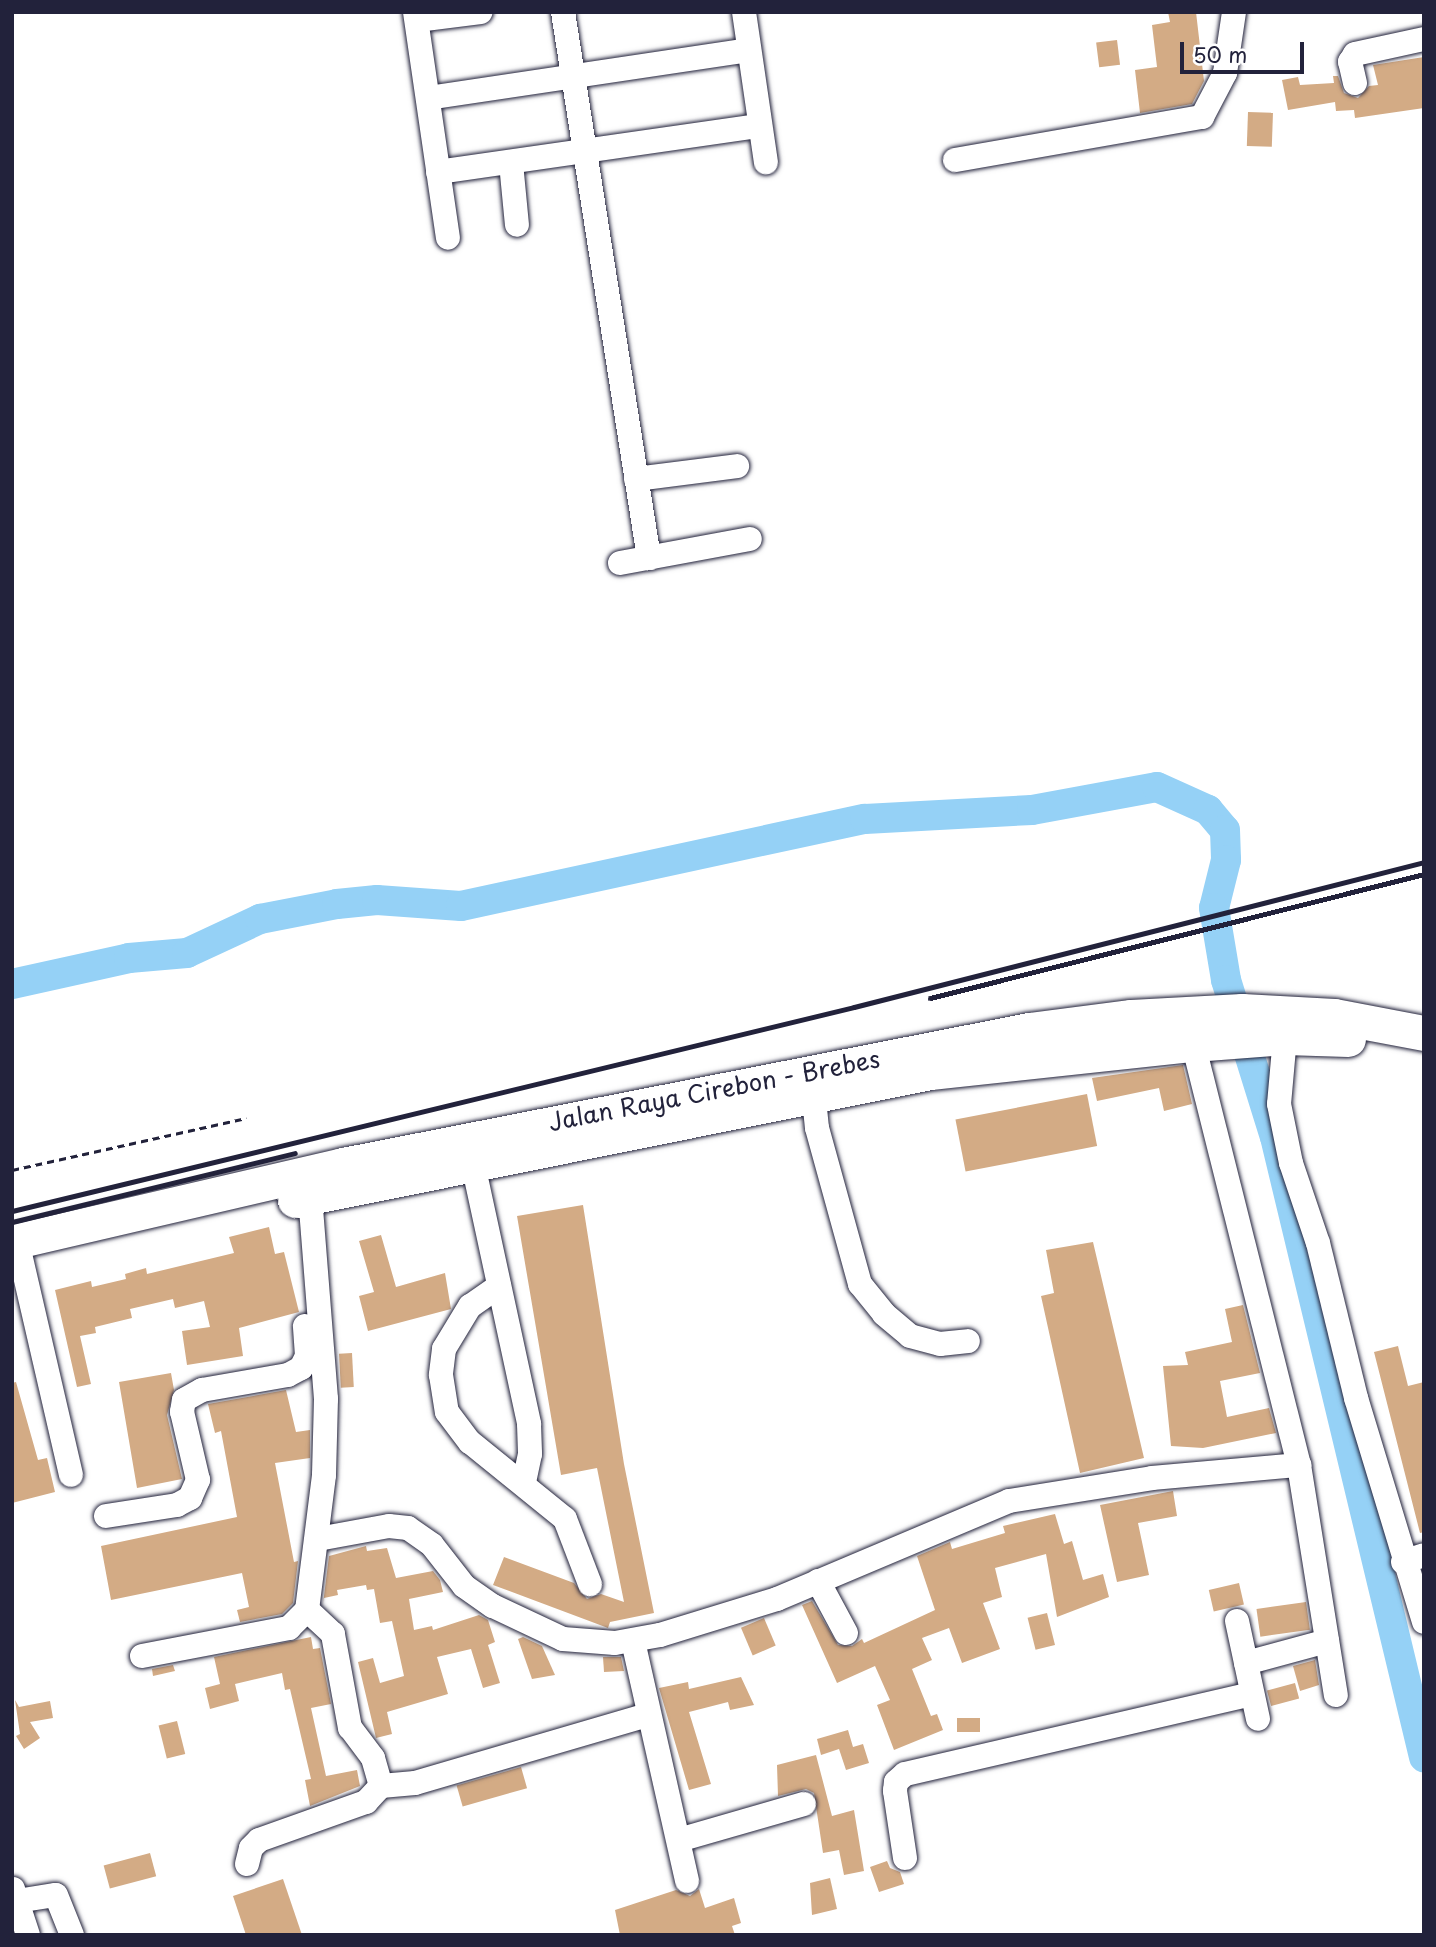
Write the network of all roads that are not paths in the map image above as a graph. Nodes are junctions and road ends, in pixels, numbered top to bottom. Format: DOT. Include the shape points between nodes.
graph roads {
  1 [pos="481,12"];
  2 [pos="563,12"];
  3 [pos="744,12"];
  4 [pos="1234,12"];
  5 [pos="416,16"];
  6 [pos="1424,39"];
  7 [pos="748,50"];
  8 [pos="573,76"];
  9 [pos="1355,83"];
  10 [pos="428,98"];
  11 [pos="759,126"];
  12 [pos="587,153"];
  13 [pos="955,160"];
  14 [pos="766,162"];
  15 [pos="511,163"];
  16 [pos="438,172"];
  17 [pos="517,225"];
  18 [pos="447,238"];
  19 [pos="737,466"];
  20 [pos="636,479"];
  21 [pos="750,539"];
  22 [pos="649,558"];
  23 [pos="620,563"];
  24 [pos="1245,1026"];
  25 [pos="1424,1033"];
  26 [pos="1197,1034"];
  27 [pos="1285,1037"];
  28 [pos="1424,1054"];
  29 [pos="813,1083"];
  30 [pos="473,1164"];
  31 [pos="303,1198"];
  32 [pos="16,1252"];
  33 [pos="499,1286"];
  34 [pos="968,1341"];
  35 [pos="1299,1465"];
  36 [pos="71,1475"];
  37 [pos="524,1483"];
  38 [pos="106,1516"];
  39 [pos="318,1539"];
  40 [pos="1413,1558"];
  41 [pos="818,1581"];
  42 [pos="590,1584"];
  43 [pos="307,1610"];
  44 [pos="1237,1621"];
  45 [pos="1424,1622"];
  46 [pos="846,1633"];
  47 [pos="633,1641"];
  48 [pos="1327,1642"];
  49 [pos="142,1656"];
  50 [pos="1246,1663"];
  51 [pos="1252,1694"];
  52 [pos="1336,1695"];
  53 [pos="648,1716"];
  54 [pos="1258,1719"];
  55 [pos="381,1786"];
  56 [pos="804,1804"];
  57 [pos="679,1839"];
  58 [pos="905,1858"];
  59 [pos="247,1864"];
  60 [pos="12,1874"];
  61 [pos="687,1881"];
  62 [pos="14,1894"];
  63 [pos="29,1935"];
  64 [pos="72,1935"];
  1 -- 5 [label="street"];
  2 -- 8 [label="street"];
  3 -- 7 [label="street"];
  4 -- 13 [label="street" via="1225,73 1202,117"];
  5 -- 10 [label="street"];
  6 -- 9 [label="street" via="1355,54 1350,62"];
  7 -- 8 [label="street"];
  7 -- 11 [label="street"];
  8 -- 10 [label="street"];
  8 -- 12 [label="street"];
  10 -- 16 [label="street"];
  11 -- 12 [label="street"];
  11 -- 14 [label="street"];
  12 -- 15 [label="street"];
  12 -- 20 [label="street"];
  15 -- 16 [label="street"];
  15 -- 17 [label="street"];
  16 -- 18 [label="street"];
  19 -- 20 [label="street"];
  20 -- 22 [label="street"];
  21 -- 22 [label="street"];
  22 -- 23 [label="street"];
  24 -- 25 [label="highway, Jalan Raya Cirebon - Brebes" via="1334,1016"];
  24 -- 26 [label="highway, Jalan Raya Cirebon - Brebes"];
  24 -- 27 [label="highway, Jalan Raya Cirebon - Brebes"];
  26 -- 29 [label="highway, Jalan Raya Cirebon - Brebes" via="1029,1030"];
  26 -- 35 [label="street"];
  27 -- 28 [label="highway, Jalan Raya Cirebon - Brebes" via="1368,1041"];
  27 -- 40 [label="street" via="1279,1104 1291,1163 1318,1243 1356,1398"];
  29 -- 30 [label="highway, Jalan Raya Cirebon - Brebes"];
  29 -- 32 [label="highway, Jalan Raya Cirebon - Brebes" via="343,1165"];
  29 -- 34 [label="street" via="817,1128 860,1284 910,1336 940,1343"];
  30 -- 31 [label="highway, Jalan Raya Cirebon - Brebes"];
  30 -- 33 [label="street"];
  31 -- 32 [label="highway, Jalan Raya Cirebon - Brebes"];
  31 -- 38 [label="street" via="307,1344 301,1368 288,1375 192,1393 184,1400 182,1412 197,1490 177,1505"];
  31 -- 39 [label="street" via="326,1399"];
  32 -- 36 [label="street"];
  33 -- 37 [label="street" via="528,1424 530,1454"];
  33 -- 37 [label="street" via="477,1299 454,1330 442,1356 442,1388 456,1427"];
  35 -- 41 [label="street" via="1153,1478 1009,1501"];
  35 -- 48 [label="street"];
  37 -- 42 [label="street" via="565,1519"];
  39 -- 43 [label="street"];
  39 -- 47 [label="street" via="389,1526 408,1528 426,1539 470,1591 513,1616 569,1640"];
  40 -- 45 [label="street"];
  41 -- 46 [label="street"];
  41 -- 47 [label="street" via="738,1612"];
  43 -- 49 [label="street" via="289,1628"];
  43 -- 55 [label="street" via="333,1633 350,1728 373,1758"];
  44 -- 50 [label="street"];
  47 -- 53 [label="street"];
  48 -- 50 [label="street"];
  48 -- 52 [label="street"];
  50 -- 51 [label="street"];
  51 -- 54 [label="street"];
  51 -- 58 [label="street" via="905,1774 896,1782 895,1791"];
  53 -- 55 [label="street" via="408,1785"];
  53 -- 57 [label="street"];
  55 -- 59 [label="street" via="366,1802 259,1840 251,1848"];
  56 -- 57 [label="street"];
  57 -- 61 [label="street"];
  60 -- 62 [label="street"];
  62 -- 63 [label="street"];
  62 -- 64 [label="street" via="56,1895"];
}
